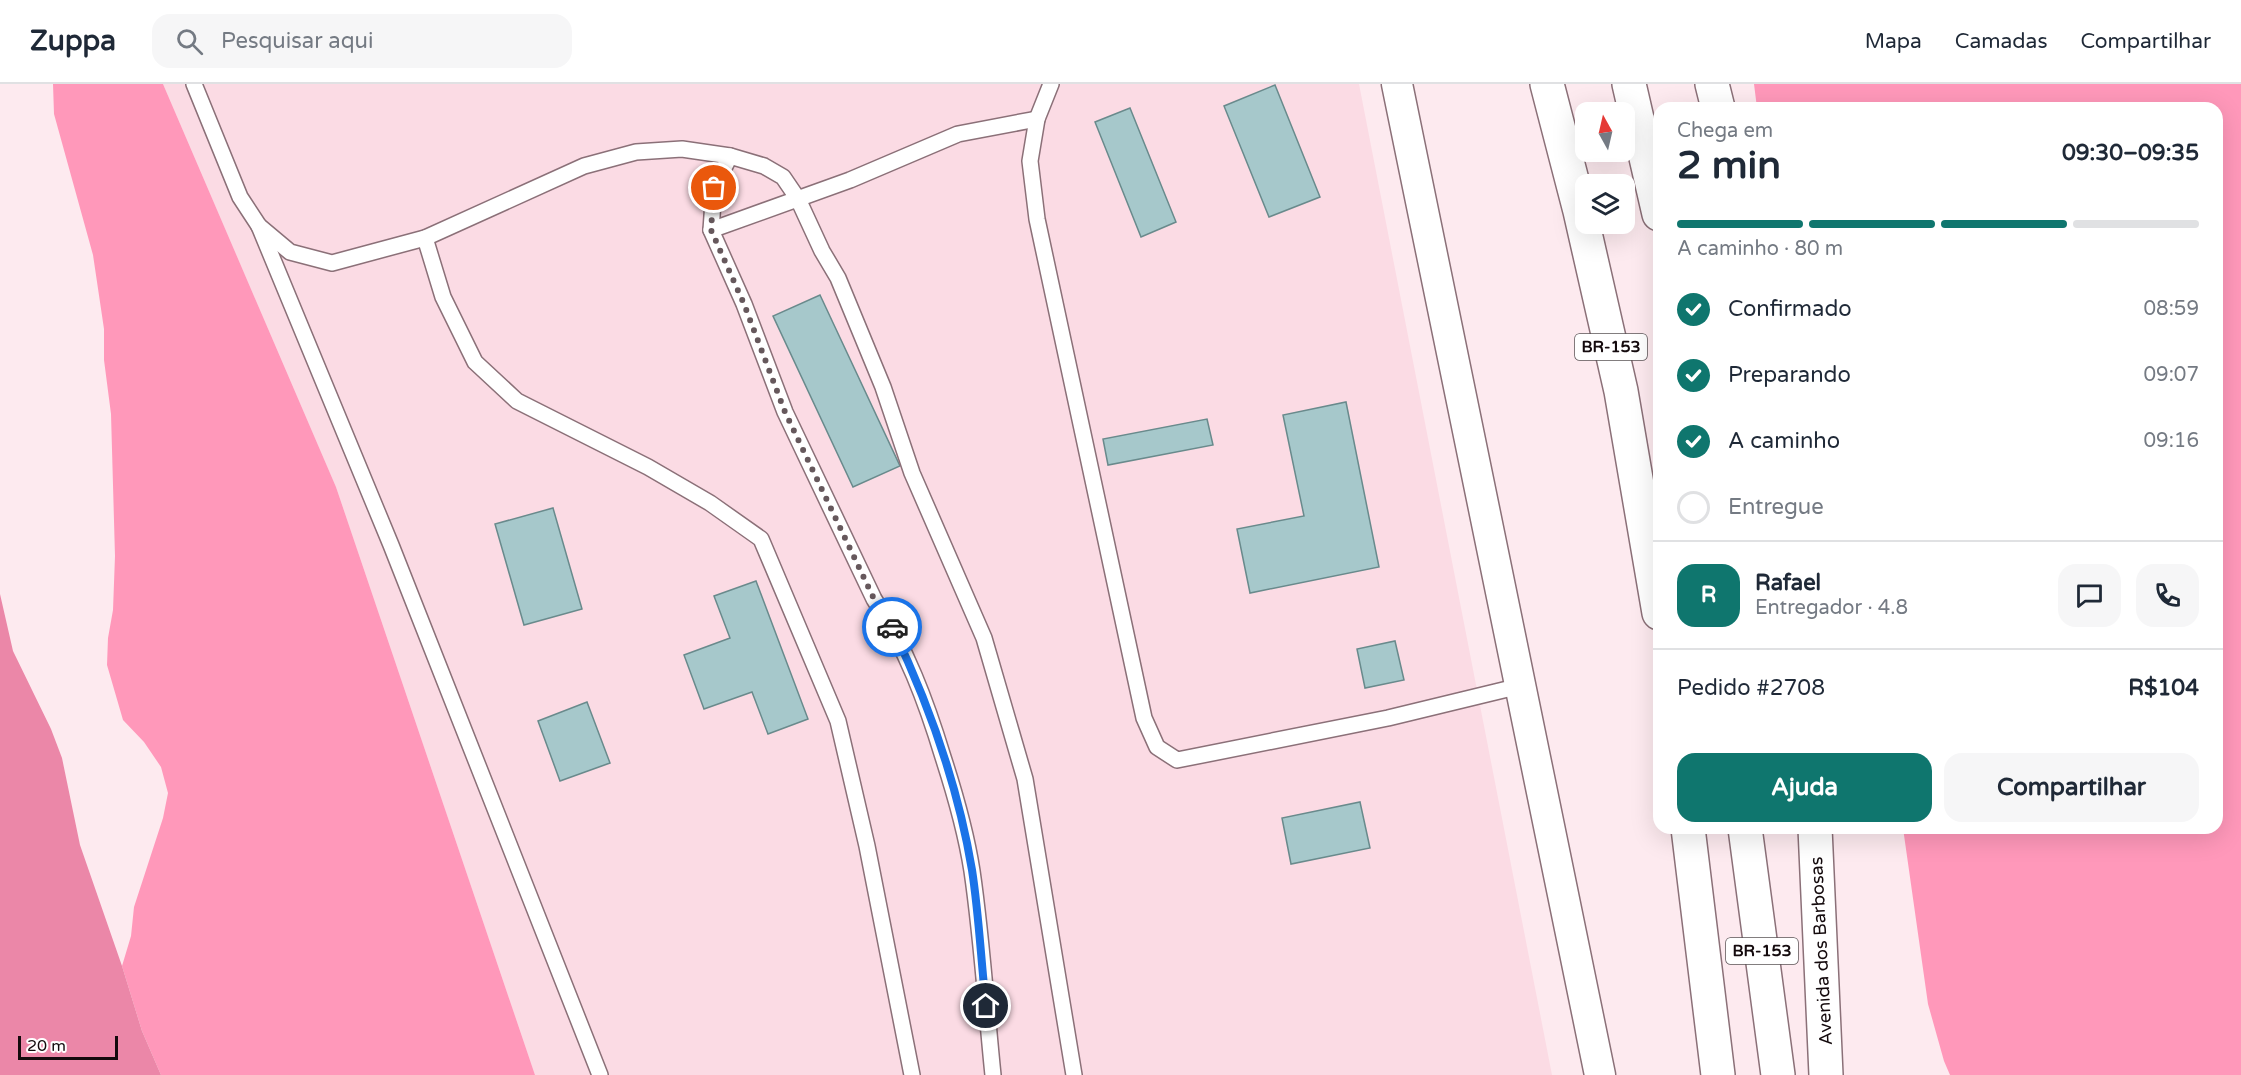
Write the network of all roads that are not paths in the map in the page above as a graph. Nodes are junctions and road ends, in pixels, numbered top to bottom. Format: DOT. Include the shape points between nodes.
graph roads {
  1 [pos="194,84"];
  2 [pos="1051,84"];
  3 [pos="1397,84"];
  4 [pos="1547,84"];
  5 [pos="1629,84"];
  6 [pos="1712,84"];
  7 [pos="1716,102"];
  8 [pos="1036,119"];
  9 [pos="730,156"];
  10 [pos="1653,188"];
  11 [pos="798,199"];
  12 [pos="259,226"];
  13 [pos="711,230"];
  14 [pos="425,238"];
  15 [pos="1653,578"];
  16 [pos="1520,686"];
  17 [pos="1689,834"];
  18 [pos="1746,834"];
  19 [pos="1815,834"];
  20 [pos="1714,1066"];
  21 [pos="600,1075"];
  22 [pos="912,1075"];
  23 [pos="993,1075"];
  24 [pos="1074,1075"];
  25 [pos="1600,1075"];
  26 [pos="1778,1075"];
  27 [pos="1826,1075"];
  1 -- 12 [label="lane" via="240,197"];
  2 -- 8 [label="lane"];
  3 -- 16 [label="street"];
  4 -- 15 [label="highway, BR-153" via="1621,391"];
  5 -- 10 [label="highway"];
  6 -- 7 [label="highway"];
  8 -- 11 [label="lane" via="958,134"];
  8 -- 16 [label="lane" via="1030,161 1037,219 1144,718 1157,747 1177,760 1388,718"];
  9 -- 11 [label="lane" via="764,166 783,177"];
  9 -- 13 [label="lane" via="714,188"];
  9 -- 14 [label="lane" via="682,148 636,152 605,160"];
  11 -- 13 [label="lane"];
  11 -- 24 [label="lane" via="838,278 872,359 912,473 984,638 1025,779"];
  12 -- 14 [label="lane" via="290,252 332,263"];
  12 -- 21 [label="lane" via="391,545"];
  13 -- 23 [label="lane" via="785,412 874,599 914,673 935,727 953,784 972,870"];
  14 -- 22 [label="lane" via="443,297 475,362 517,401 648,467 761,539 838,721"];
  16 -- 25 [label="street"];
  17 -- 20 [label="highway, BR-153"];
  18 -- 26 [label="highway, BR-153"];
  19 -- 27 [label="highway, Avenida dos Barbosas"];
}
